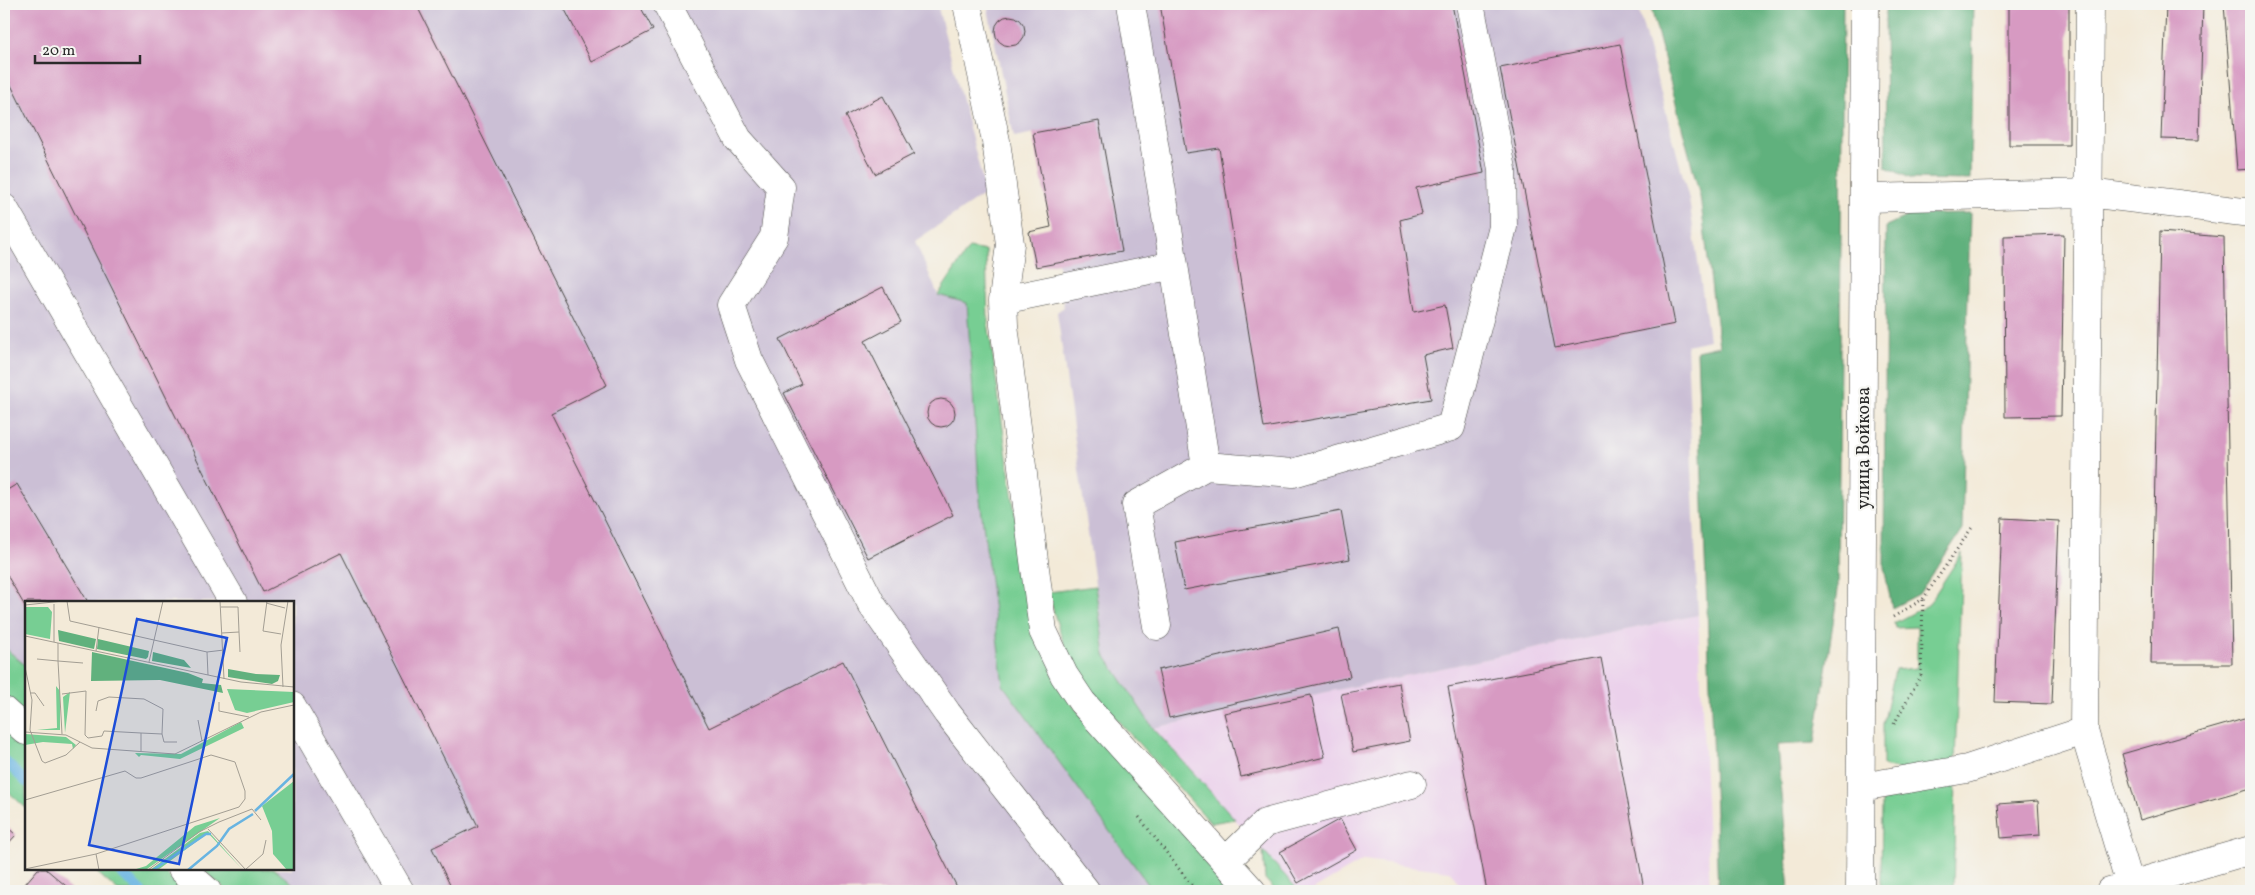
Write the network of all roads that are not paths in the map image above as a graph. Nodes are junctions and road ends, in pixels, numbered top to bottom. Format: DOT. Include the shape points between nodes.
graph roads {
  1 [pos="667,4"];
  2 [pos="967,4"];
  3 [pos="1131,4"];
  4 [pos="1470,4"];
  5 [pos="1866,4"];
  6 [pos="2090,4"];
  7 [pos="2088,193"];
  8 [pos="1866,198"];
  9 [pos="4,208"];
  10 [pos="2251,213"];
  11 [pos="1174,265"];
  12 [pos="1004,300"];
  13 [pos="1206,466"];
  14 [pos="232,601"];
  15 [pos="1157,626"];
  16 [pos="294,709"];
  17 [pos="4,711"];
  18 [pos="25,730"];
  19 [pos="2084,731"];
  20 [pos="1412,784"];
  21 [pos="1861,787"];
  22 [pos="2251,850"];
  23 [pos="1226,861"];
  24 [pos="183,870"];
  25 [pos="2120,888"];
  26 [pos="207,891"];
  27 [pos="400,891"];
  28 [pos="1086,891"];
  29 [pos="1252,891"];
  30 [pos="1860,891"];
  1 -- 28 [label="street" via="738,139 780,186 774,237 731,305 749,360 872,605 946,713"];
  2 -- 12 [label="street" via="996,141 1010,244"];
  3 -- 11 [label="street"];
  4 -- 13 [label="street" via="1502,169 1502,227 1452,427 1293,473"];
  5 -- 8 [label="street, улица Войкова"];
  6 -- 7 [label="street"];
  7 -- 8 [label="street"];
  7 -- 10 [label="street"];
  7 -- 19 [label="street"];
  8 -- 21 [label="street, улица Войкова"];
  9 -- 14 [label="street"];
  11 -- 12 [label="street"];
  11 -- 13 [label="street"];
  12 -- 23 [label="street" via="1004,325 1043,631 1064,675 1082,702"];
  13 -- 15 [label="street" via="1136,505"];
  16 -- 27 [label="street"];
  17 -- 18 [label="street"];
  19 -- 21 [label="street" via="1967,769"];
  19 -- 25 [label="street"];
  20 -- 23 [label="street" via="1265,823"];
  21 -- 30 [label="street, улица Войкова"];
  22 -- 25 [label="street"];
  23 -- 29 [label="street"];
  24 -- 26 [label="street"];
}
